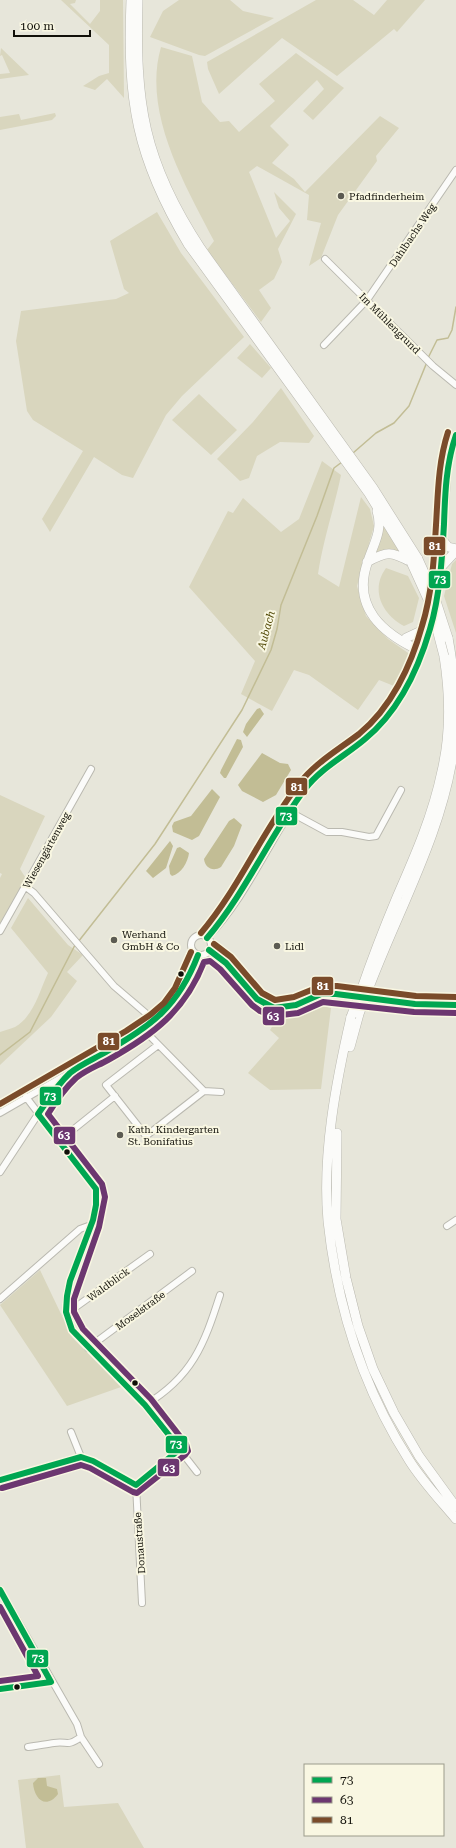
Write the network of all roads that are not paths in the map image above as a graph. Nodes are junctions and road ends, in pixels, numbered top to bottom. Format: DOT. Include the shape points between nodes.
graph roads {
  1 [pos="130,0"];
  2 [pos="138,0"];
  3 [pos="456,170"];
  4 [pos="325,259"];
  5 [pos="226,291"];
  6 [pos="367,300"];
  7 [pos="324,345"];
  8 [pos="456,385"];
  9 [pos="456,435"];
  10 [pos="371,490"];
  11 [pos="374,502"];
  12 [pos="443,541"];
  13 [pos="456,544"];
  14 [pos="456,550"];
  15 [pos="415,561"];
  16 [pos="367,562"];
  17 [pos="441,567"];
  18 [pos="433,617"];
  19 [pos="395,636"];
  20 [pos="406,638"];
  21 [pos="448,638"];
  22 [pos="456,645"];
  23 [pos="421,651"];
  24 [pos="456,710"];
  25 [pos="91,769"];
  26 [pos="401,790"];
  27 [pos="290,812"];
  28 [pos="26,887"];
  29 [pos="0,931"];
  30 [pos="207,938"];
  31 [pos="209,950"];
  32 [pos="198,955"];
  33 [pos="364,990"];
  34 [pos="456,1005"];
  35 [pos="355,1016"];
  36 [pos="155,1021"];
  37 [pos="143,1029"];
  38 [pos="158,1045"];
  39 [pos="70,1073"];
  40 [pos="204,1091"];
  41 [pos="221,1092"];
  42 [pos="115,1096"];
  43 [pos="26,1097"];
  44 [pos="0,1112"];
  45 [pos="38,1114"];
  46 [pos="59,1141"];
  47 [pos="0,1172"];
  48 [pos="456,1220"];
  49 [pos="91,1225"];
  50 [pos="446,1226"];
  51 [pos="150,1254"];
  52 [pos="192,1271"];
  53 [pos="220,1295"];
  54 [pos="0,1299"];
  55 [pos="66,1314"];
  56 [pos="88,1348"];
  57 [pos="145,1405"];
  58 [pos="71,1432"];
  59 [pos="180,1449"];
  60 [pos="81,1457"];
  61 [pos="197,1472"];
  62 [pos="0,1480"];
  63 [pos="136,1485"];
  64 [pos="456,1507"];
  65 [pos="456,1519"];
  66 [pos="0,1592"];
  67 [pos="142,1602"];
  68 [pos="51,1682"];
  69 [pos="0,1689"];
  70 [pos="81,1738"];
  71 [pos="28,1747"];
  72 [pos="99,1764"];
  1 -- 5 [label="highway" via="131,90 145,158 168,211 188,244"];
  2 -- 5 [label="highway" via="140,98 152,156 182,219"];
  3 -- 6 [label="street, Dahlbachs Weg"];
  4 -- 6 [label="street, Im Mühlengrund"];
  5 -- 10 [label="highway"];
  6 -- 7 [label="street, Dahlbachs Weg"];
  6 -- 8 [label="street, Im Mühlengrund"];
  9 -- 12 [label="street" via="448,466"];
  10 -- 11 [label="highway"];
  10 -- 15 [label="highway"];
  11 -- 15 [label="highway"];
  11 -- 16 [label="highway" via="380,521 380,532"];
  12 -- 13 [label="highway"];
  12 -- 14 [label="highway" via="445,546"];
  12 -- 17 [label="street"];
  14 -- 17 [label="highway"];
  15 -- 16 [label="highway" via="386,552"];
  15 -- 21 [label="highway, bridge" via="433,592"];
  15 -- 33 [label="highway, bridge" via="431,606 444,656 448,687 448,720 442,771 424,833"];
  16 -- 19 [label="highway" via="363,581 367,606 381,627"];
  17 -- 18 [label="street"];
  18 -- 20 [label="highway" via="421,631"];
  18 -- 23 [label="street"];
  19 -- 20 [label="highway"];
  19 -- 23 [label="highway"];
  20 -- 23 [label="highway" via="416,642"];
  21 -- 22 [label="highway"];
  21 -- 24 [label="highway"];
  23 -- 27 [label="street" via="409,681 380,725 367,738 331,764 306,788"];
  24 -- 33 [label="highway" via="452,758 437,816"];
  25 -- 28 [label="street, Wiesengärtenweg"];
  26 -- 27 [label="street" via="376,836 327,832"];
  27 -- 30 [label="street" via="240,896 223,921"];
  28 -- 29 [label="street, Wiesengärtenweg"];
  28 -- 36 [label="street" via="114,986"];
  30 -- 31 [label="street" via="211,946"];
  30 -- 32 [label="street" via="202,936 193,940 192,950"];
  31 -- 32 [label="street"];
  31 -- 34 [label="street" via="226,963 257,999 274,1008 296,1005 322,994 415,1004"];
  32 -- 36 [label="street" via="182,992 170,1008"];
  33 -- 35 [label="highway, bridge"];
  35 -- 64 [label="highway" via="344,1070 337,1126 335,1171 336,1219 346,1278 358,1326 373,1369 394,1413 419,1456"];
  35 -- 65 [label="highway" via="340,1064 328,1170 328,1221 338,1282 364,1374 384,1418 410,1461"];
  36 -- 37 [label="street"];
  37 -- 38 [label="street"];
  37 -- 39 [label="street"];
  38 -- 40 [label="street"];
  38 -- 42 [label="street" via="106,1085"];
  39 -- 43 [label="street"];
  39 -- 45 [label="street" via="54,1090"];
  40 -- 41 [label="street"];
  40 -- 42 [label="street" via="146,1136"];
  42 -- 46 [label="street"];
  43 -- 44 [label="street"];
  43 -- 45 [label="street"];
  45 -- 46 [label="street"];
  45 -- 47 [label="street"];
  46 -- 49 [label="street" via="96,1189"];
  48 -- 50 [label="street"];
  49 -- 54 [label="street" via="80,1229"];
  49 -- 55 [label="street" via="66,1298"];
  51 -- 55 [label="street, Waldblick"];
  52 -- 56 [label="street, Moselstraße"];
  53 -- 57 [label="street" via="207,1336 193,1360 179,1380"];
  55 -- 56 [label="street" via="72,1330"];
  56 -- 57 [label="street"];
  57 -- 59 [label="street"];
  58 -- 60 [label="street"];
  59 -- 61 [label="street"];
  59 -- 63 [label="street"];
  60 -- 62 [label="street"];
  60 -- 63 [label="street"];
  63 -- 67 [label="street, Donaustraße"];
  66 -- 68 [label="street"];
  68 -- 69 [label="street"];
  68 -- 70 [label="street" via="77,1724"];
  70 -- 71 [label="street" via="74,1743"];
  70 -- 72 [label="street"];
}
